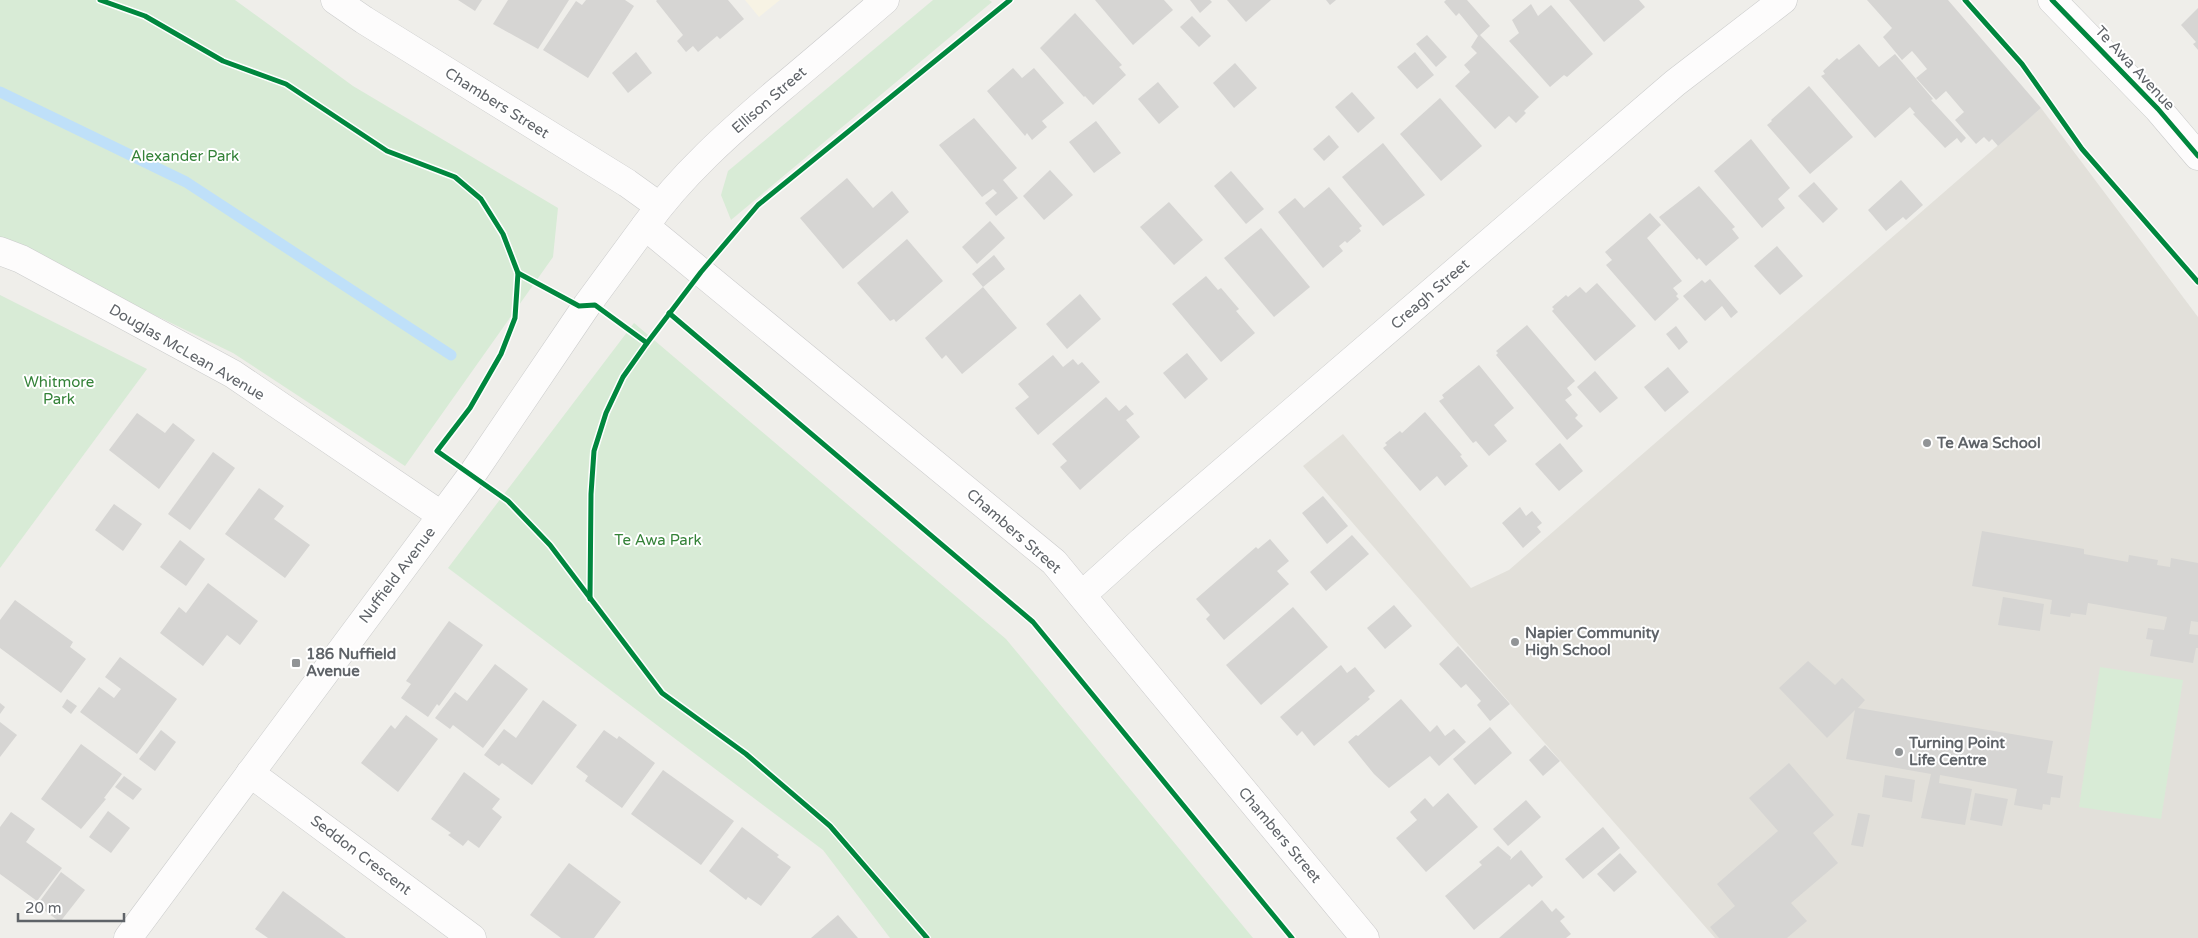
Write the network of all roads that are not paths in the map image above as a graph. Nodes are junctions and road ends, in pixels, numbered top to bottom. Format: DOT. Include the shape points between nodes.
graph roads {
  1 [pos="335,0"];
  2 [pos="885,0"];
  3 [pos="1783,0"];
  4 [pos="2052,0"];
  5 [pos="2198,156"];
  6 [pos="652,216"];
  7 [pos="0,251"];
  8 [pos="442,515"];
  9 [pos="1082,595"];
  10 [pos="250,773"];
  11 [pos="128,938"];
  12 [pos="472,938"];
  13 [pos="1365,938"];
  1 -- 6 [label="street, Chambers Street" via="627,183"];
  2 -- 6 [label="street, Ellison Street" via="739,124"];
  3 -- 9 [label="street, Creagh Street" via="1675,83"];
  4 -- 5 [label="street, Te Awa Avenue" via="2158,109"];
  6 -- 8 [label="street, Nuffield Avenue"];
  6 -- 9 [label="street, Chambers Street" via="1054,562"];
  7 -- 8 [label="street, Douglas McLean Avenue" via="21,259 234,374"];
  8 -- 10 [label="street, Nuffield Avenue"];
  9 -- 13 [label="street, Chambers Street"];
  10 -- 11 [label="street, Nuffield Avenue"];
  10 -- 12 [label="street, Seddon Crescent"];
}
